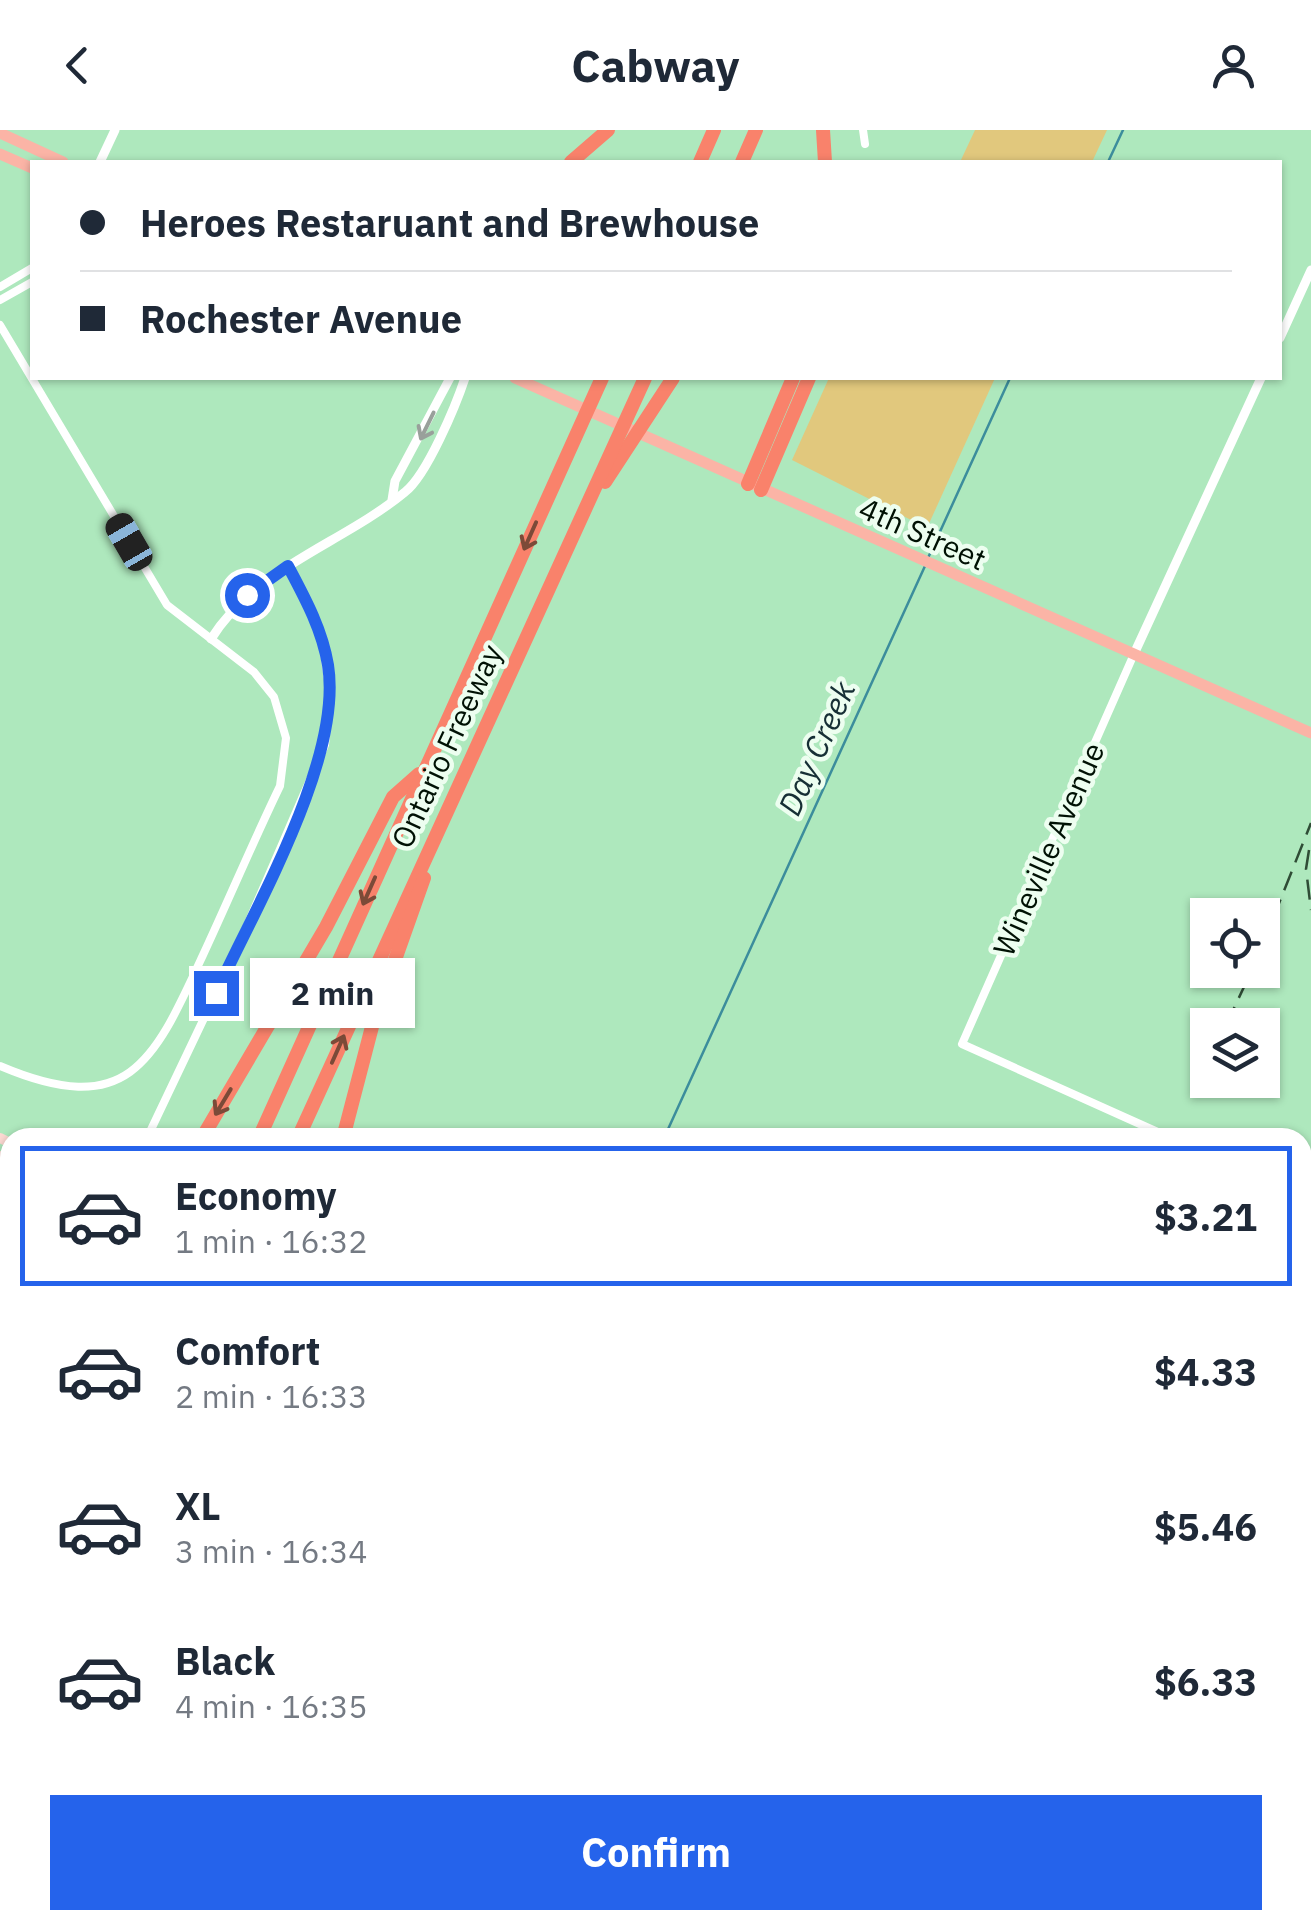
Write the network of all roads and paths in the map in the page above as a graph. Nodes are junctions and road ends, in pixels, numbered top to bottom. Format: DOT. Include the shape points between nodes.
graph roads {
  1 [pos="115,130"];
  2 [pos="608,130"];
  3 [pos="714,130"];
  4 [pos="756,130"];
  5 [pos="823,130"];
  6 [pos="863,130"];
  7 [pos="0,132"];
  8 [pos="866,144"];
  9 [pos="0,154"];
  10 [pos="59,160"];
  11 [pos="101,160"];
  12 [pos="573,160"];
  13 [pos="701,160"];
  14 [pos="743,160"];
  15 [pos="825,160"];
  16 [pos="30,167"];
  17 [pos="30,269"];
  18 [pos="1311,270"];
  19 [pos="30,283"];
  20 [pos="0,288"];
  21 [pos="0,300"];
  22 [pos="0,325"];
  23 [pos="1282,334"];
  24 [pos="30,376"];
  25 [pos="33,380"];
  26 [pos="449,380"];
  27 [pos="464,380"];
  28 [pos="518,380"];
  29 [pos="599,380"];
  30 [pos="644,380"];
  31 [pos="672,380"];
  32 [pos="792,380"];
  33 [pos="809,380"];
  34 [pos="1260,380"];
  35 [pos="615,458"];
  36 [pos="754,487"];
  37 [pos="392,500"];
  38 [pos="288,566"];
  39 [pos="211,639"];
  40 [pos="1134,654"];
  41 [pos="1311,734"];
  42 [pos="423,770"];
  43 [pos="444,816"];
  44 [pos="0,1066"];
  45 [pos="152,1128"];
  46 [pos="208,1128"];
  47 [pos="261,1128"];
  48 [pos="303,1128"];
  49 [pos="346,1128"];
  50 [pos="1149,1128"];
  1 -- 11 [label="street"];
  2 -- 12 [label="highway"];
  3 -- 13 [label="highway"];
  4 -- 14 [label="highway"];
  5 -- 15 [label="highway"];
  6 -- 8 [label="street"];
  7 -- 10 [label="main road"];
  9 -- 16 [label="main road"];
  17 -- 20 [label="street"];
  18 -- 23 [label="street"];
  19 -- 21 [label="street"];
  22 -- 24 [label="street"];
  25 -- 39 [label="street" via="166,605"];
  26 -- 37 [label="street, one-way" via="395,482"];
  27 -- 37 [label="street" via="423,467"];
  28 -- 36 [label="main road, 4th Street"];
  29 -- 42 [label="highway, Ontario Freeway, one-way"];
  30 -- 35 [label="highway, Ontario Freeway"];
  31 -- 35 [label="highway"];
  32 -- 36 [label="highway"];
  33 -- 36 [label="highway"];
  34 -- 40 [label="street"];
  35 -- 43 [label="highway, Ontario Freeway"];
  36 -- 40 [label="main road, 4th Street"];
  37 -- 38 [label="street"];
  38 -- 39 [label="street" via="247,595"];
  38 -- 45 [label="street" via="325,653 325,745"];
  39 -- 44 [label="street" via="269,689 282,716 286,758 280,786 168,1031 133,1070 92,1087 50,1086"];
  40 -- 41 [label="main road, 4th Street"];
  40 -- 50 [label="street, Wineville Avenue" via="962,1044"];
  42 -- 46 [label="highway, one-way" via="393,796 326,927"];
  42 -- 47 [label="highway, Ontario Freeway, one-way"];
  48 -- 43 [label="highway, Ontario Freeway, one-way"];
  43 -- 49 [label="highway" via="374,1019"];
}
